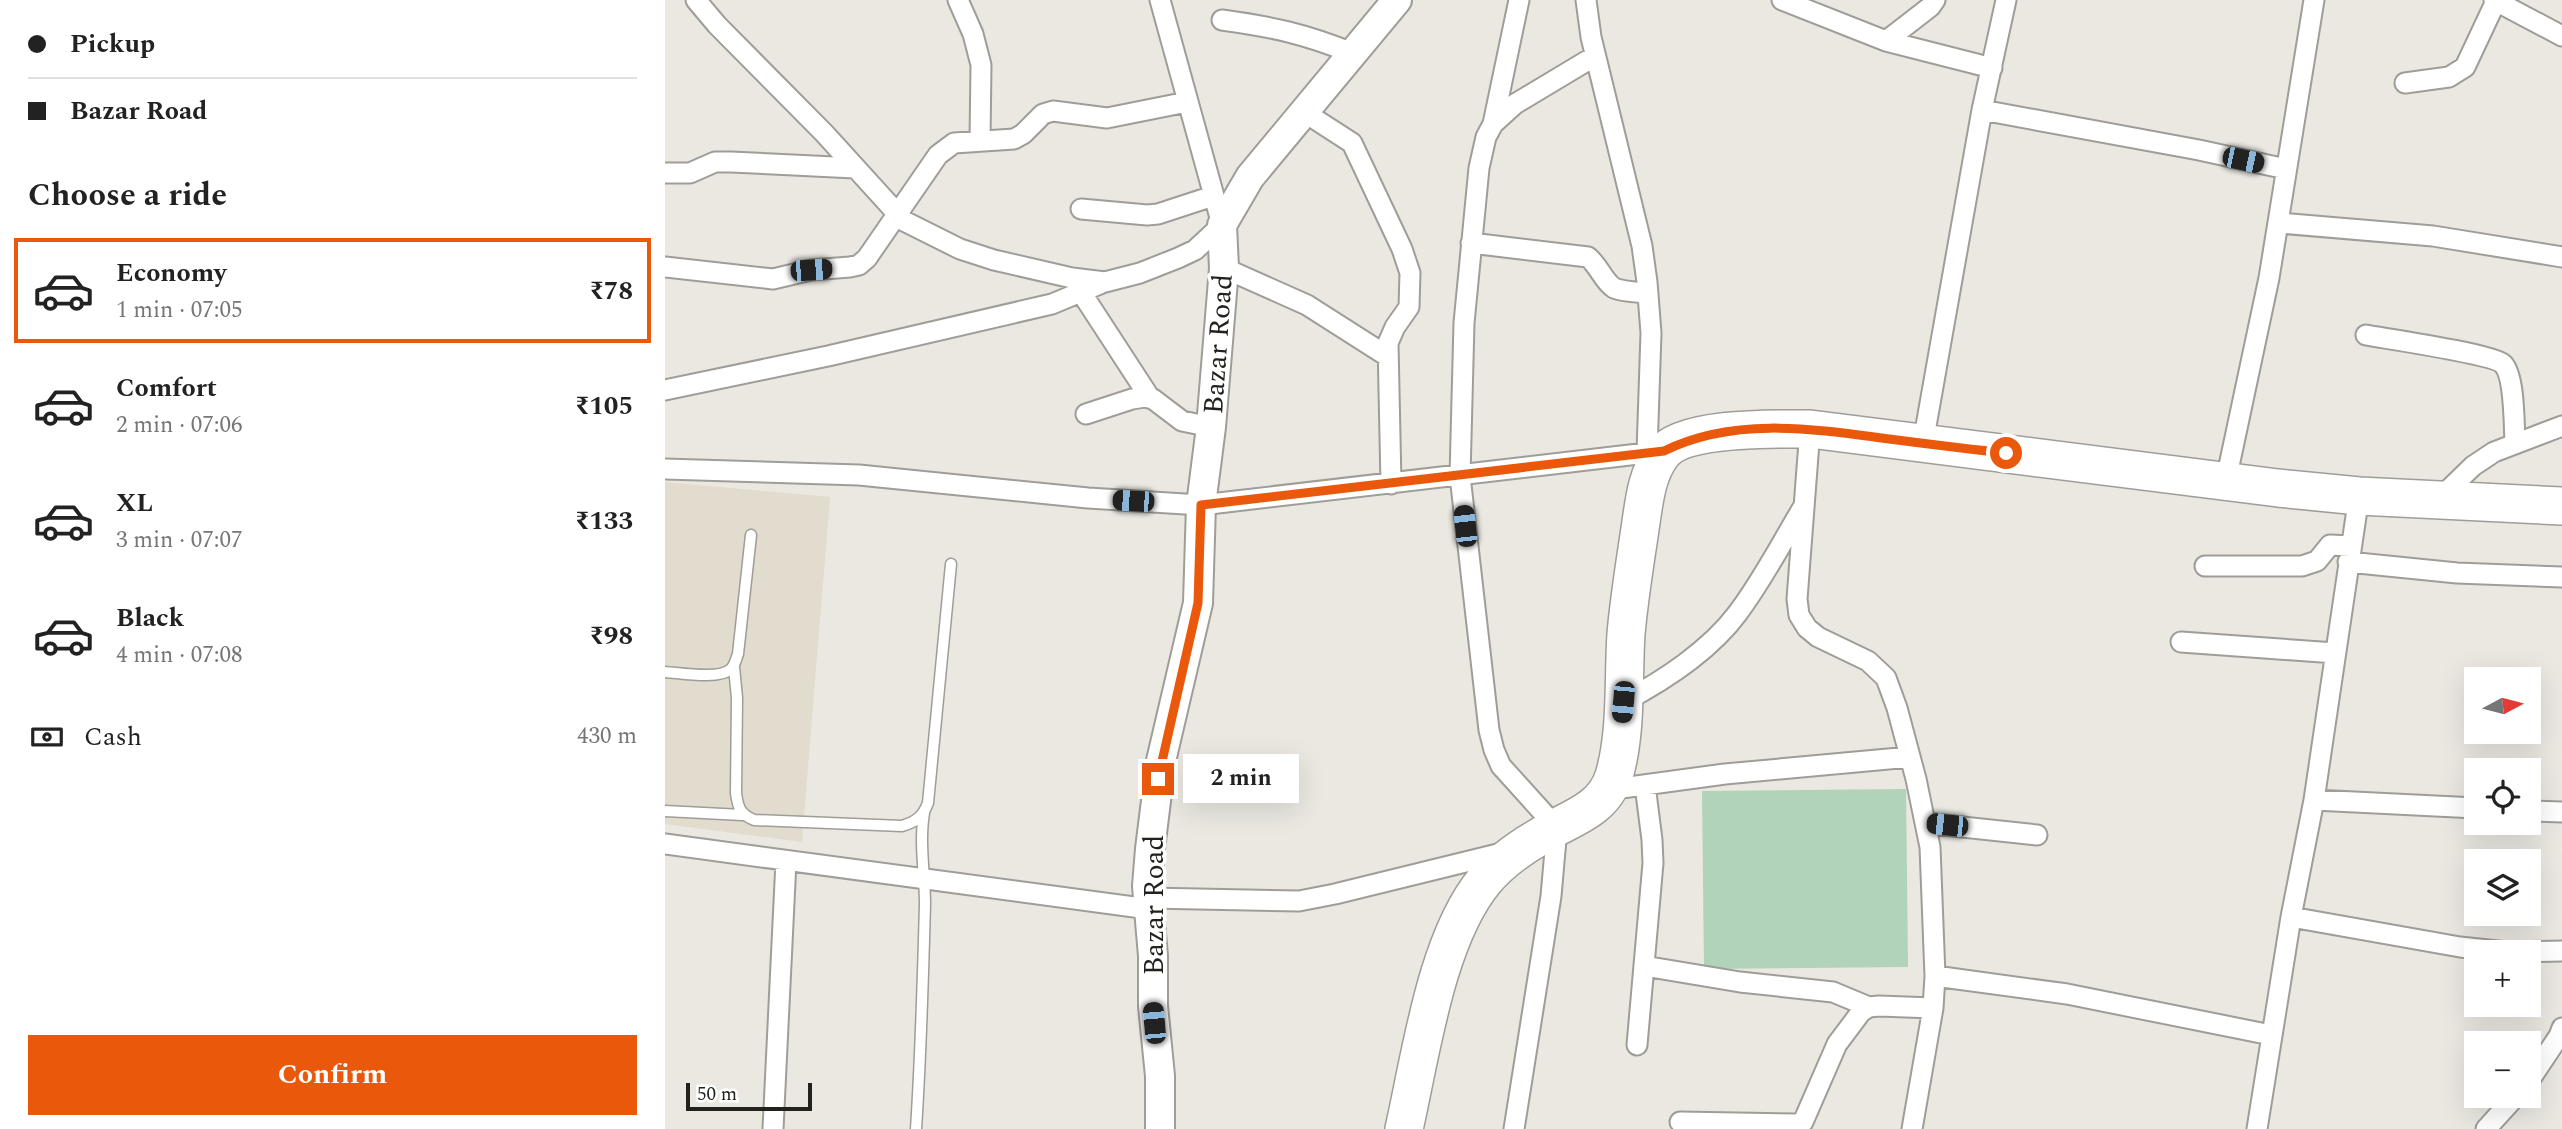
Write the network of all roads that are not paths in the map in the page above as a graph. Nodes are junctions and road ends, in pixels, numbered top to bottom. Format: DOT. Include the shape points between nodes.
graph roads {
  1 [pos="696,0"];
  2 [pos="958,0"];
  3 [pos="1160,0"];
  4 [pos="1397,0"];
  5 [pos="1519,0"];
  6 [pos="1586,0"];
  7 [pos="1782,0"];
  8 [pos="1935,0"];
  9 [pos="2006,0"];
  10 [pos="2314,0"];
  11 [pos="2495,0"];
  12 [pos="1222,20"];
  13 [pos="2562,36"];
  14 [pos="1885,41"];
  15 [pos="1352,53"];
  16 [pos="1595,56"];
  17 [pos="1992,68"];
  18 [pos="2405,83"];
  19 [pos="1187,102"];
  20 [pos="1982,110"];
  21 [pos="1304,112"];
  22 [pos="1493,124"];
  23 [pos="981,141"];
  24 [pos="855,168"];
  25 [pos="2286,169"];
  26 [pos="665,173"];
  27 [pos="1213,196"];
  28 [pos="1081,209"];
  29 [pos="897,215"];
  30 [pos="2279,223"];
  31 [pos="1222,225"];
  32 [pos="1471,243"];
  33 [pos="2562,257"];
  34 [pos="665,267"];
  35 [pos="1224,268"];
  36 [pos="1105,282"];
  37 [pos="1081,292"];
  38 [pos="1648,293"];
  39 [pos="2366,335"];
  40 [pos="1387,356"];
  41 [pos="665,390"];
  42 [pos="1150,398"];
  43 [pos="1086,414"];
  44 [pos="2562,426"];
  45 [pos="1211,427"];
  46 [pos="1810,429"];
  47 [pos="1923,443"];
  48 [pos="2515,444"];
  49 [pos="1655,451"];
  50 [pos="665,469"];
  51 [pos="1460,476"];
  52 [pos="2227,480"];
  53 [pos="1391,484"];
  54 [pos="2359,496"];
  55 [pos="2438,500"];
  56 [pos="1201,505"];
  57 [pos="1804,505"];
  58 [pos="2562,506"];
  59 [pos="751,535"];
  60 [pos="2349,554"];
  61 [pos="950,564"];
  62 [pos="2205,566"];
  63 [pos="2562,577"];
  64 [pos="2181,642"];
  65 [pos="2335,653"];
  66 [pos="734,667"];
  67 [pos="665,672"];
  68 [pos="1623,702"];
  69 [pos="1910,757"];
  70 [pos="1645,785"];
  71 [pos="1607,790"];
  72 [pos="2314,800"];
  73 [pos="2464,807"];
  74 [pos="665,811"];
  75 [pos="2541,811"];
  76 [pos="2562,812"];
  77 [pos="924,813"];
  78 [pos="742,815"];
  79 [pos="1925,823"];
  80 [pos="1557,828"];
  81 [pos="2037,835"];
  82 [pos="665,844"];
  83 [pos="1523,847"];
  84 [pos="786,861"];
  85 [pos="925,879"];
  86 [pos="1149,903"];
  87 [pos="2291,917"];
  88 [pos="2464,947"];
  89 [pos="2541,951"];
  90 [pos="2562,951"];
  91 [pos="1644,965"];
  92 [pos="1935,976"];
  93 [pos="1870,1007"];
  94 [pos="1933,1008"];
  95 [pos="2562,1028"];
  96 [pos="2271,1035"];
  97 [pos="1637,1045"];
  98 [pos="2541,1063"];
  99 [pos="2505,1108"];
  100 [pos="1680,1122"];
  101 [pos="773,1129"];
  102 [pos="916,1129"];
  103 [pos="1160,1129"];
  104 [pos="1404,1129"];
  105 [pos="1514,1129"];
  106 [pos="1912,1129"];
  107 [pos="2257,1129"];
  108 [pos="2486,1129"];
  1 -- 24 [label="street"];
  2 -- 23 [label="street" via="981,65"];
  3 -- 19 [label="street, Bazar Road"];
  4 -- 15 [label="street"];
  5 -- 22 [label="street"];
  6 -- 16 [label="street"];
  7 -- 14 [label="street"];
  8 -- 14 [label="street"];
  9 -- 17 [label="street"];
  10 -- 25 [label="street"];
  11 -- 13 [label="street"];
  11 -- 18 [label="street" via="2465,67 2449,77"];
  12 -- 15 [label="street" via="1275,27"];
  14 -- 17 [label="street"];
  15 -- 21 [label="street"];
  16 -- 22 [label="street" via="1515,104"];
  16 -- 38 [label="street" via="1642,246"];
  17 -- 20 [label="street"];
  19 -- 23 [label="street" via="1107,118 1053,111 1014,139"];
  19 -- 27 [label="street, Bazar Road"];
  20 -- 25 [label="street"];
  20 -- 47 [label="street"];
  21 -- 31 [label="street" via="1250,177"];
  21 -- 40 [label="street" via="1352,143 1402,249 1410,273 1409,307 1388,342"];
  22 -- 32 [label="street" via="1479,169"];
  23 -- 29 [label="street" via="945,148"];
  24 -- 26 [label="street" via="723,162 690,173"];
  24 -- 29 [label="street"];
  25 -- 30 [label="street"];
  27 -- 28 [label="street" via="1158,214"];
  27 -- 31 [label="street, Bazar Road"];
  29 -- 34 [label="street" via="859,265 773,279"];
  29 -- 36 [label="street" via="960,249"];
  30 -- 33 [label="street" via="2433,236"];
  30 -- 52 [label="street"];
  31 -- 35 [label="street, Bazar Road"];
  31 -- 36 [label="street" via="1195,250"];
  32 -- 38 [label="street" via="1588,257 1614,288"];
  32 -- 51 [label="street"];
  35 -- 40 [label="street" via="1307,305"];
  35 -- 45 [label="street, Bazar Road"];
  36 -- 37 [label="street"];
  37 -- 41 [label="street" via="1052,304"];
  37 -- 42 [label="street"];
  38 -- 49 [label="street"];
  39 -- 48 [label="street" via="2503,365 2510,376"];
  40 -- 53 [label="street"];
  42 -- 43 [label="street"];
  42 -- 45 [label="street" via="1182,421"];
  44 -- 48 [label="street"];
  45 -- 56 [label="street, Bazar Road"];
  46 -- 47 [label="highway"];
  46 -- 49 [label="highway" via="1719,432"];
  46 -- 57 [label="street"];
  47 -- 52 [label="highway"];
  48 -- 55 [label="street" via="2483,458"];
  49 -- 51 [label="street"];
  49 -- 68 [label="highway" via="1626,632"];
  50 -- 56 [label="street" via="859,475 1088,499"];
  51 -- 53 [label="street"];
  51 -- 80 [label="street" via="1494,750 1501,766"];
  52 -- 54 [label="highway"];
  53 -- 56 [label="street"];
  54 -- 55 [label="highway"];
  54 -- 60 [label="street"];
  55 -- 58 [label="highway"];
  56 -- 86 [label="street, Bazar Road" via="1198,603 1161,761 1150,849"];
  57 -- 68 [label="street" via="1729,623 1665,679"];
  57 -- 69 [label="street" via="1799,615 1818,636 1868,661 1886,678"];
  59 -- 66 [label="lane"];
  60 -- 62 [label="street" via="2330,545 2316,561 2302,566"];
  60 -- 63 [label="street" via="2457,573"];
  60 -- 65 [label="street"];
  61 -- 77 [label="lane"];
  64 -- 65 [label="street"];
  65 -- 72 [label="street"];
  66 -- 67 [label="lane" via="712,674"];
  66 -- 78 [label="lane" via="736,793"];
  68 -- 71 [label="highway" via="1614,778"];
  69 -- 70 [label="street"];
  69 -- 79 [label="street"];
  70 -- 71 [label="street"];
  70 -- 91 [label="street" via="1653,863"];
  71 -- 80 [label="highway" via="1577,819"];
  72 -- 73 [label="street"];
  72 -- 87 [label="street"];
  74 -- 78 [label="lane"];
  75 -- 76 [label="street"];
  77 -- 78 [label="lane" via="902,826 754,820"];
  77 -- 85 [label="lane"];
  79 -- 81 [label="street"];
  79 -- 92 [label="street"];
  80 -- 83 [label="highway"];
  80 -- 105 [label="street" via="1551,896"];
  82 -- 84 [label="street"];
  83 -- 86 [label="street" via="1299,901"];
  83 -- 104 [label="highway" via="1485,880 1460,920 1440,972"];
  84 -- 85 [label="street"];
  84 -- 101 [label="street"];
  85 -- 86 [label="street"];
  85 -- 102 [label="lane"];
  86 -- 103 [label="street, Bazar Road"];
  87 -- 88 [label="street"];
  87 -- 96 [label="street"];
  89 -- 90 [label="street"];
  91 -- 93 [label="street" via="1833,992"];
  91 -- 97 [label="street"];
  92 -- 94 [label="street"];
  92 -- 96 [label="street" via="2067,994"];
  93 -- 94 [label="street"];
  93 -- 100 [label="street" via="1837,1044 1803,1122"];
  94 -- 106 [label="street"];
  95 -- 98 [label="street"];
  96 -- 107 [label="street"];
  99 -- 108 [label="street"];
}
